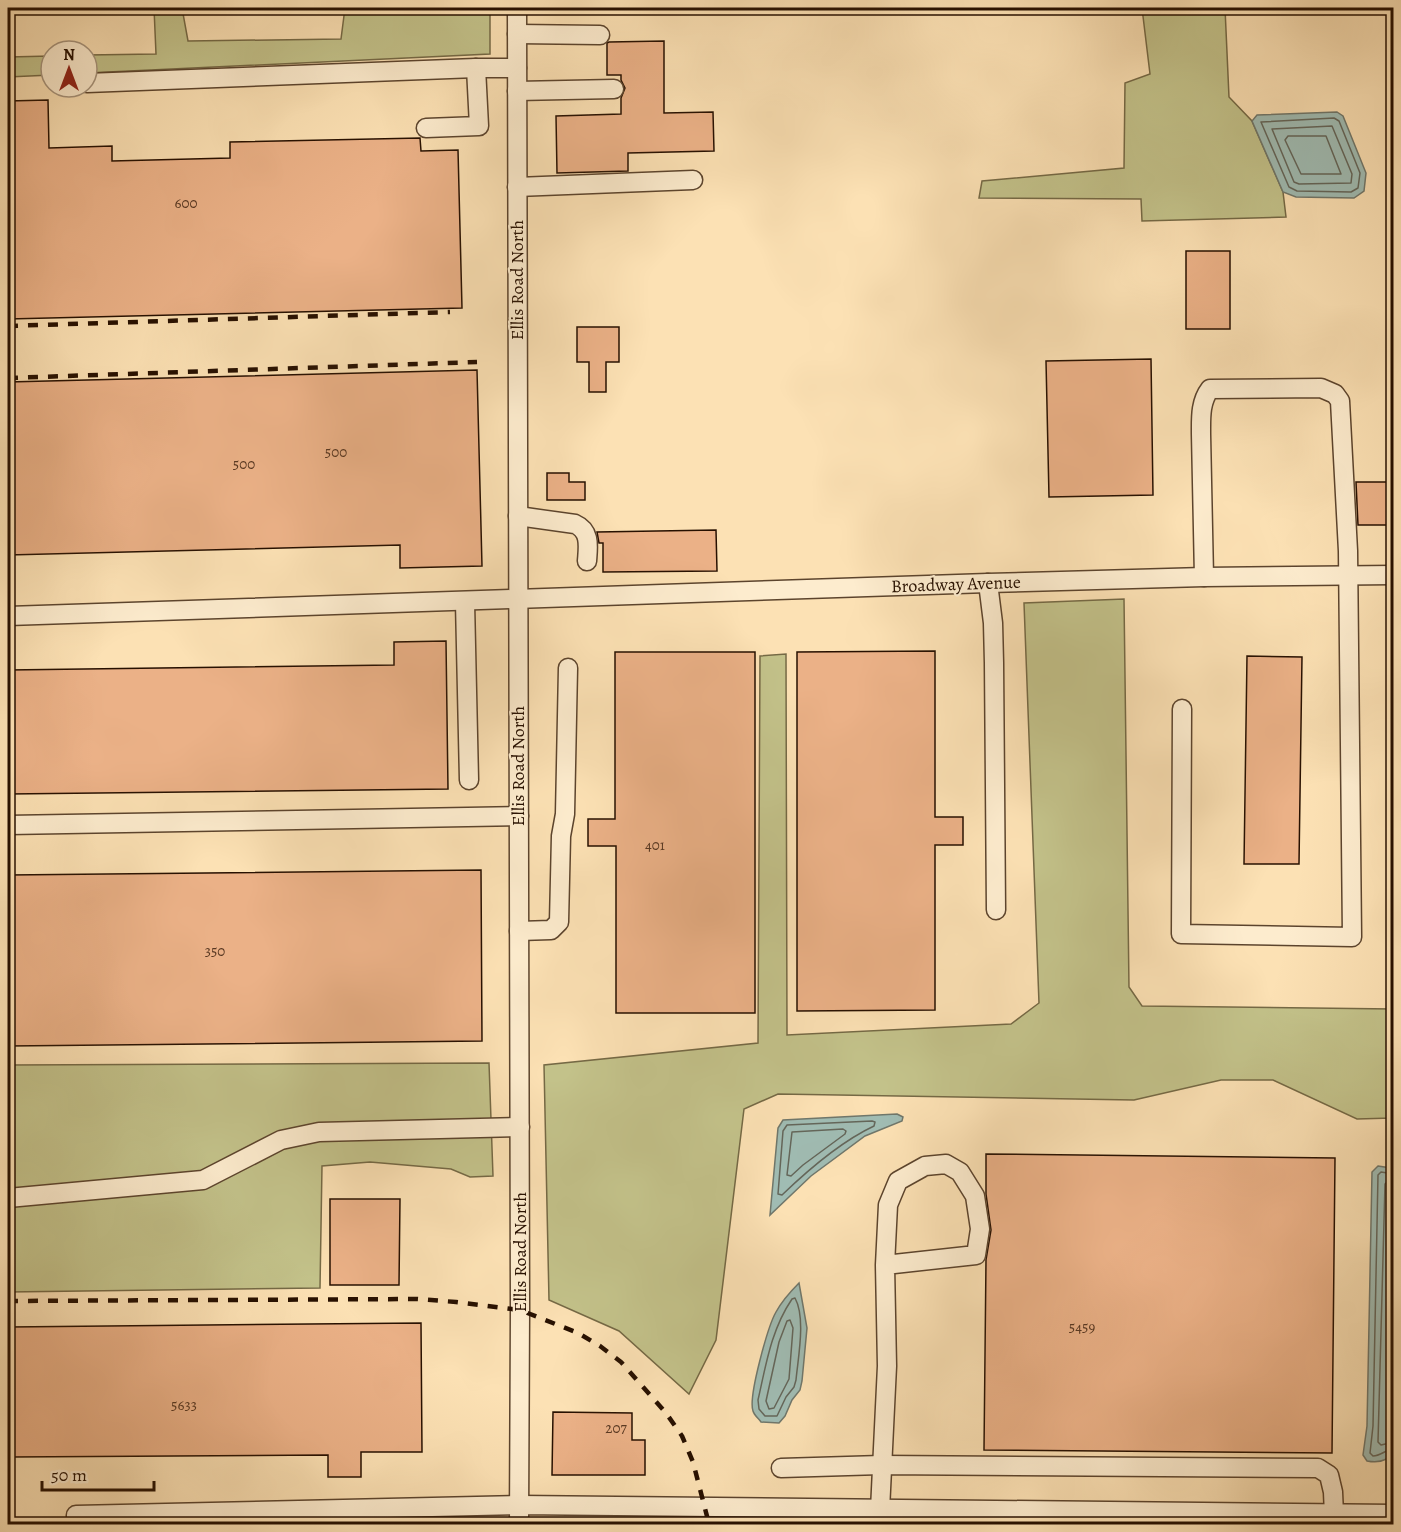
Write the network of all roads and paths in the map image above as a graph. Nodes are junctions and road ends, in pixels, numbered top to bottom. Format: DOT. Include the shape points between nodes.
graph roads {
  1 [pos="517,8"];
  2 [pos="517,34"];
  3 [pos="600,35"];
  4 [pos="476,68"];
  5 [pos="517,68"];
  6 [pos="99,83"];
  7 [pos="614,89"];
  8 [pos="517,92"];
  9 [pos="426,128"];
  10 [pos="693,180"];
  11 [pos="517,187"];
  12 [pos="518,516"];
  13 [pos="587,561"];
  14 [pos="1347,575"];
  15 [pos="1394,575"];
  16 [pos="1204,577"];
  17 [pos="988,583"];
  18 [pos="518,600"];
  19 [pos="465,602"];
  20 [pos="8,616"];
  21 [pos="568,668"];
  22 [pos="1182,709"];
  23 [pos="469,780"];
  24 [pos="519,816"];
  25 [pos="8,825"];
  26 [pos="996,910"];
  27 [pos="519,931"];
  28 [pos="520,1127"];
  29 [pos="8,1198"];
  30 [pos="885,1265"];
  31 [pos="881,1465"];
  32 [pos="781,1468"];
  33 [pos="519,1505"];
  34 [pos="880,1510"];
  35 [pos="1394,1514"];
  36 [pos="1334,1515"];
  37 [pos="266,1517"];
  38 [pos="993,1518"];
  39 [pos="1059,1518"];
  40 [pos="182,1519"];
  41 [pos="76,1520"];
  42 [pos="519,1524"];
  1 -- 2 [label="street, Ellis Road North"];
  2 -- 3 [label="street"];
  2 -- 5 [label="street, Ellis Road North"];
  4 -- 5 [label="street"];
  4 -- 6 [label="street"];
  4 -- 9 [label="street" via="479,126"];
  5 -- 8 [label="street, Ellis Road North"];
  7 -- 8 [label="street"];
  8 -- 11 [label="street, Ellis Road North"];
  10 -- 11 [label="street"];
  11 -- 12 [label="street, Ellis Road North"];
  12 -- 13 [label="street" via="583,528 588,538"];
  12 -- 18 [label="street, Ellis Road North"];
  14 -- 15 [label="street, Broadway Avenue"];
  14 -- 16 [label="street, Broadway Avenue"];
  14 -- 16 [label="street" via="1340,401 1335,394 1321,388 1210,389 1201,412"];
  14 -- 22 [label="street" via="1352,938 1181,934"];
  16 -- 17 [label="street, Broadway Avenue"];
  17 -- 18 [label="street, Broadway Avenue"];
  17 -- 26 [label="street" via="994,663"];
  18 -- 19 [label="street, Broadway Avenue"];
  18 -- 24 [label="street, Ellis Road North"];
  19 -- 20 [label="street, Broadway Avenue"];
  19 -- 23 [label="street"];
  21 -- 27 [label="street" via="559,922 551,930"];
  24 -- 25 [label="street"];
  24 -- 27 [label="street, Ellis Road North"];
  27 -- 28 [label="street, Ellis Road North"];
  28 -- 29 [label="street" via="319,1132 281,1140 203,1180"];
  28 -- 33 [label="street, Ellis Road North"];
  30 -- 30 [label="street" via="888,1205 898,1181 925,1166 946,1164 960,1172 975,1196 980,1229 976,1255"];
  30 -- 31 [label="street" via="887,1366"];
  31 -- 32 [label="street"];
  31 -- 34 [label="street"];
  31 -- 36 [label="street" via="1318,1468 1329,1475"];
  33 -- 34 [label="street"];
  33 -- 37 [label="street"];
  33 -- 42 [label="street, Ellis Road North"];
  34 -- 38 [label="street"];
  35 -- 36 [label="street"];
  36 -- 39 [label="street"];
  37 -- 40 [label="street"];
  38 -- 39 [label="street"];
  40 -- 41 [label="street"];
}
